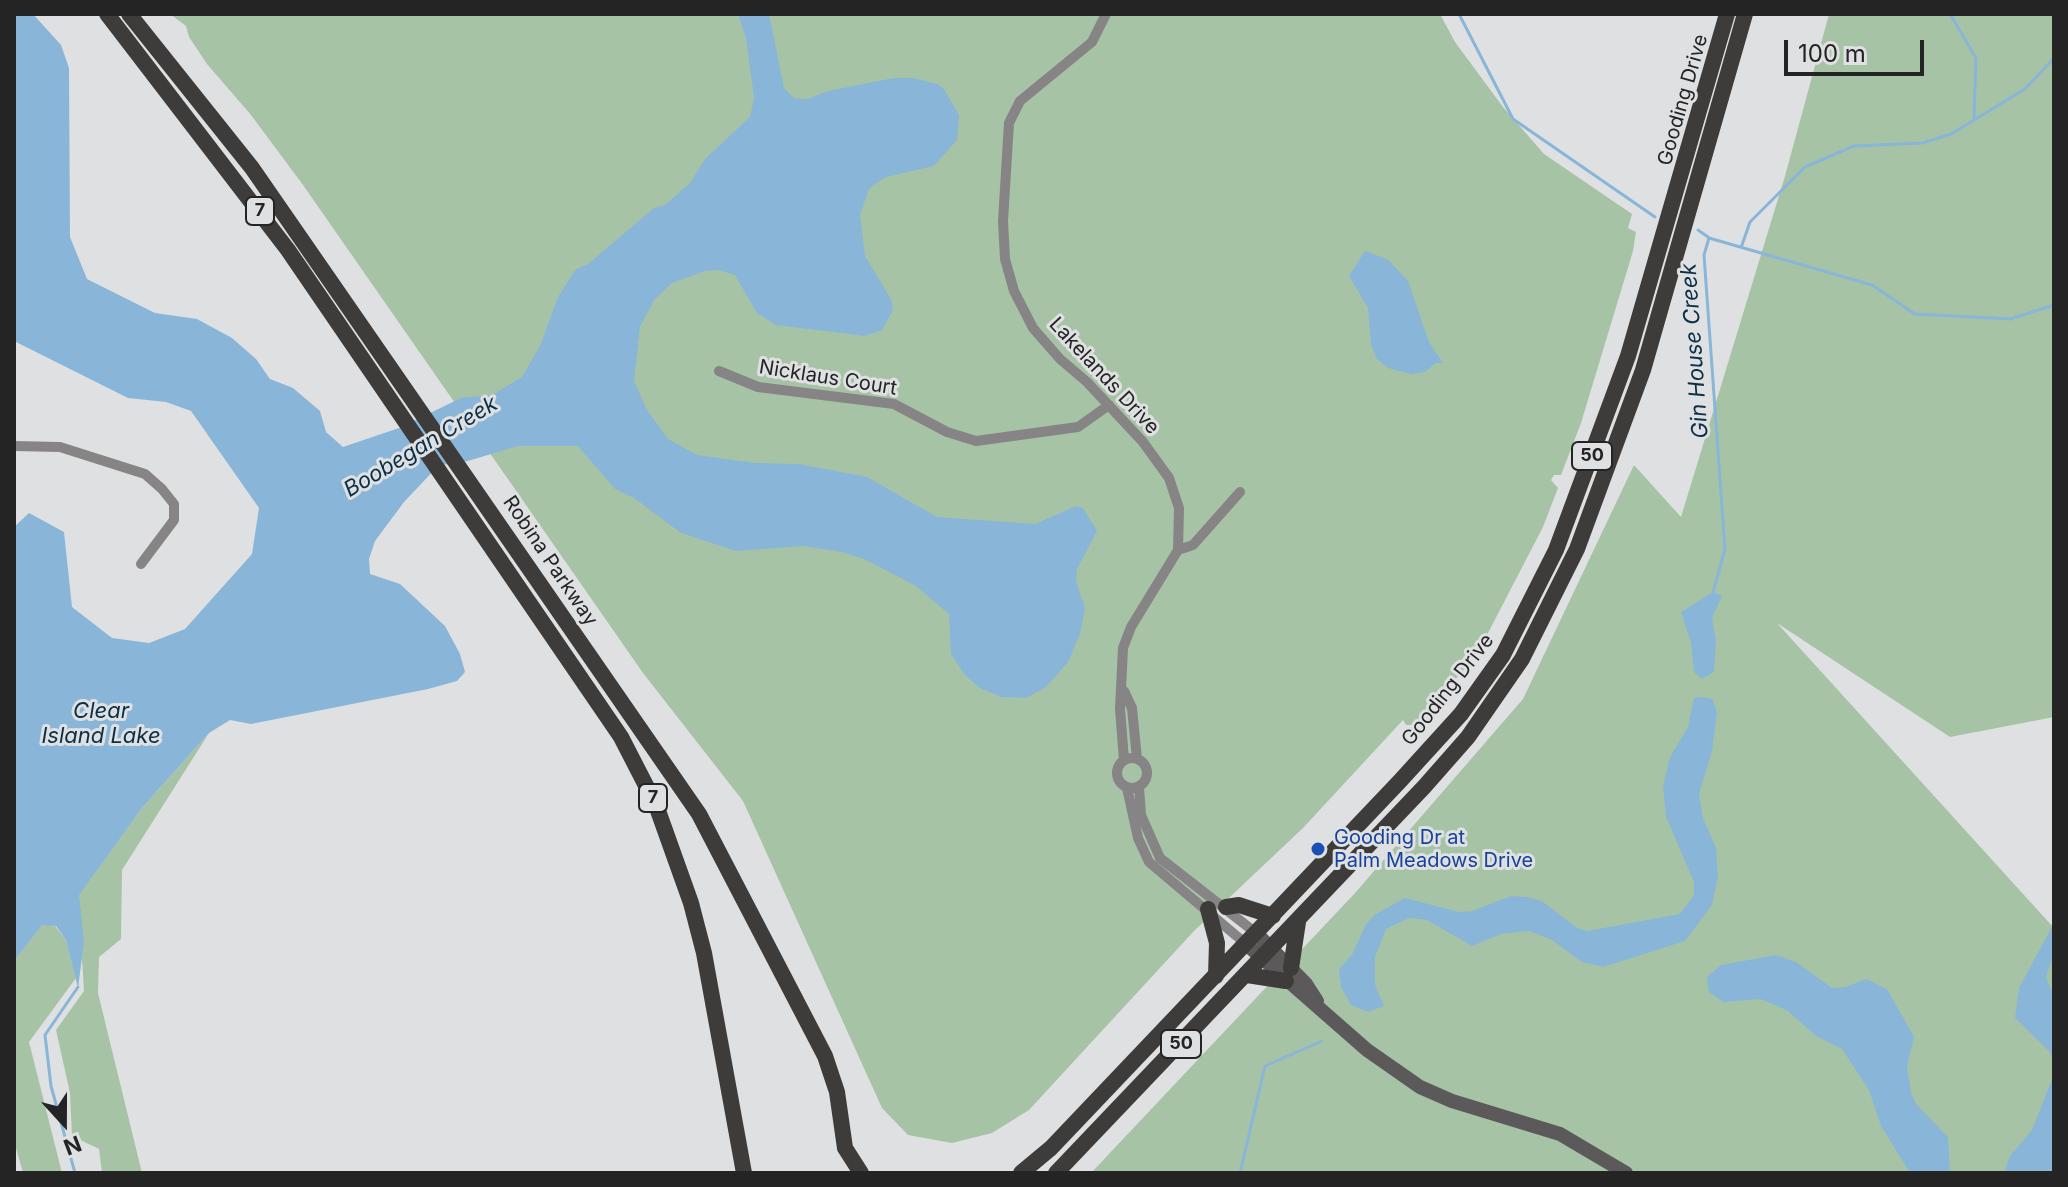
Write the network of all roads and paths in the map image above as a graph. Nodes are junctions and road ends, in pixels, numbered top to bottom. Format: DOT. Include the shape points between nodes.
graph roads {
  1 [pos="107,14"];
  2 [pos="129,14"];
  3 [pos="1106,14"];
  4 [pos="1727,14"];
  5 [pos="1745,14"];
  6 [pos="719,371"];
  7 [pos="1109,405"];
  8 [pos="14,446"];
  9 [pos="1240,492"];
  10 [pos="1178,550"];
  11 [pos="141,564"];
  12 [pos="1123,689"];
  13 [pos="1137,759"];
  14 [pos="1124,760"];
  15 [pos="1139,787"];
  16 [pos="1127,788"];
  17 [pos="1226,907"];
  18 [pos="1208,909"];
  19 [pos="1273,916"];
  20 [pos="1298,922"];
  21 [pos="1251,939"];
  22 [pos="1267,954"];
  23 [pos="1247,975"];
  24 [pos="1288,975"];
  25 [pos="1216,976"];
  26 [pos="1061,1170"];
  27 [pos="744,1173"];
  28 [pos="861,1173"];
  29 [pos="1021,1173"];
  30 [pos="1626,1173"];
  1 -- 27 [label="main road, Robina Parkway / 7" via="229,168 603,707 656,805 681,870 704,953"];
  2 -- 28 [label="main road, Robina Parkway / 7" via="252,168 714,840 825,1056 837,1092 845,1148"];
  3 -- 7 [label="street, Lakelands Drive" via="1092,42 1020,101 1009,123 1003,221 1005,259 1033,328"];
  4 -- 19 [label="main road, Gooding Drive / 50" via="1628,356 1537,594 1461,714"];
  5 -- 20 [label="main road, Gooding Drive / 50" via="1643,370 1597,498 1547,614 1468,737"];
  6 -- 7 [label="street, Nicklaus Court" via="758,387 894,404 976,441 1078,427"];
  7 -- 10 [label="street, Lakelands Drive" via="1169,478 1179,508"];
  8 -- 11 [label="street" via="60,447 145,474 162,489 174,504 174,520"];
  9 -- 10 [label="street" via="1193,545"];
  10 -- 12 [label="street" via="1131,627 1123,648"];
  12 -- 13 [label="street" via="1132,708"];
  12 -- 14 [label="street"];
  13 -- 14 [label="street"];
  13 -- 15 [label="street" via="1147,772"];
  14 -- 16 [label="street" via="1117,772"];
  15 -- 16 [label="street"];
  15 -- 17 [label="street" via="1141,815 1160,858"];
  16 -- 18 [label="street" via="1149,862"];
  17 -- 19 [label="main road" via="1239,905"];
  17 -- 21 [label="street"];
  18 -- 21 [label="street"];
  18 -- 25 [label="main road" via="1217,943"];
  19 -- 21 [label="main road, Gooding Drive / 50"];
  20 -- 22 [label="main road, Gooding Drive / 50"];
  20 -- 24 [label="main road"];
  21 -- 22 [label="street"];
  21 -- 25 [label="main road, Gooding Drive / 50"];
  22 -- 23 [label="main road, Gooding Drive / 50"];
  22 -- 24 [label="street"];
  23 -- 24 [label="main road"];
  23 -- 26 [label="main road, Gooding Drive / 50"];
  24 -- 30 [label="street" via="1367,1050 1420,1087 1560,1134"];
  25 -- 29 [label="main road, Gooding Drive / 50"];
}
